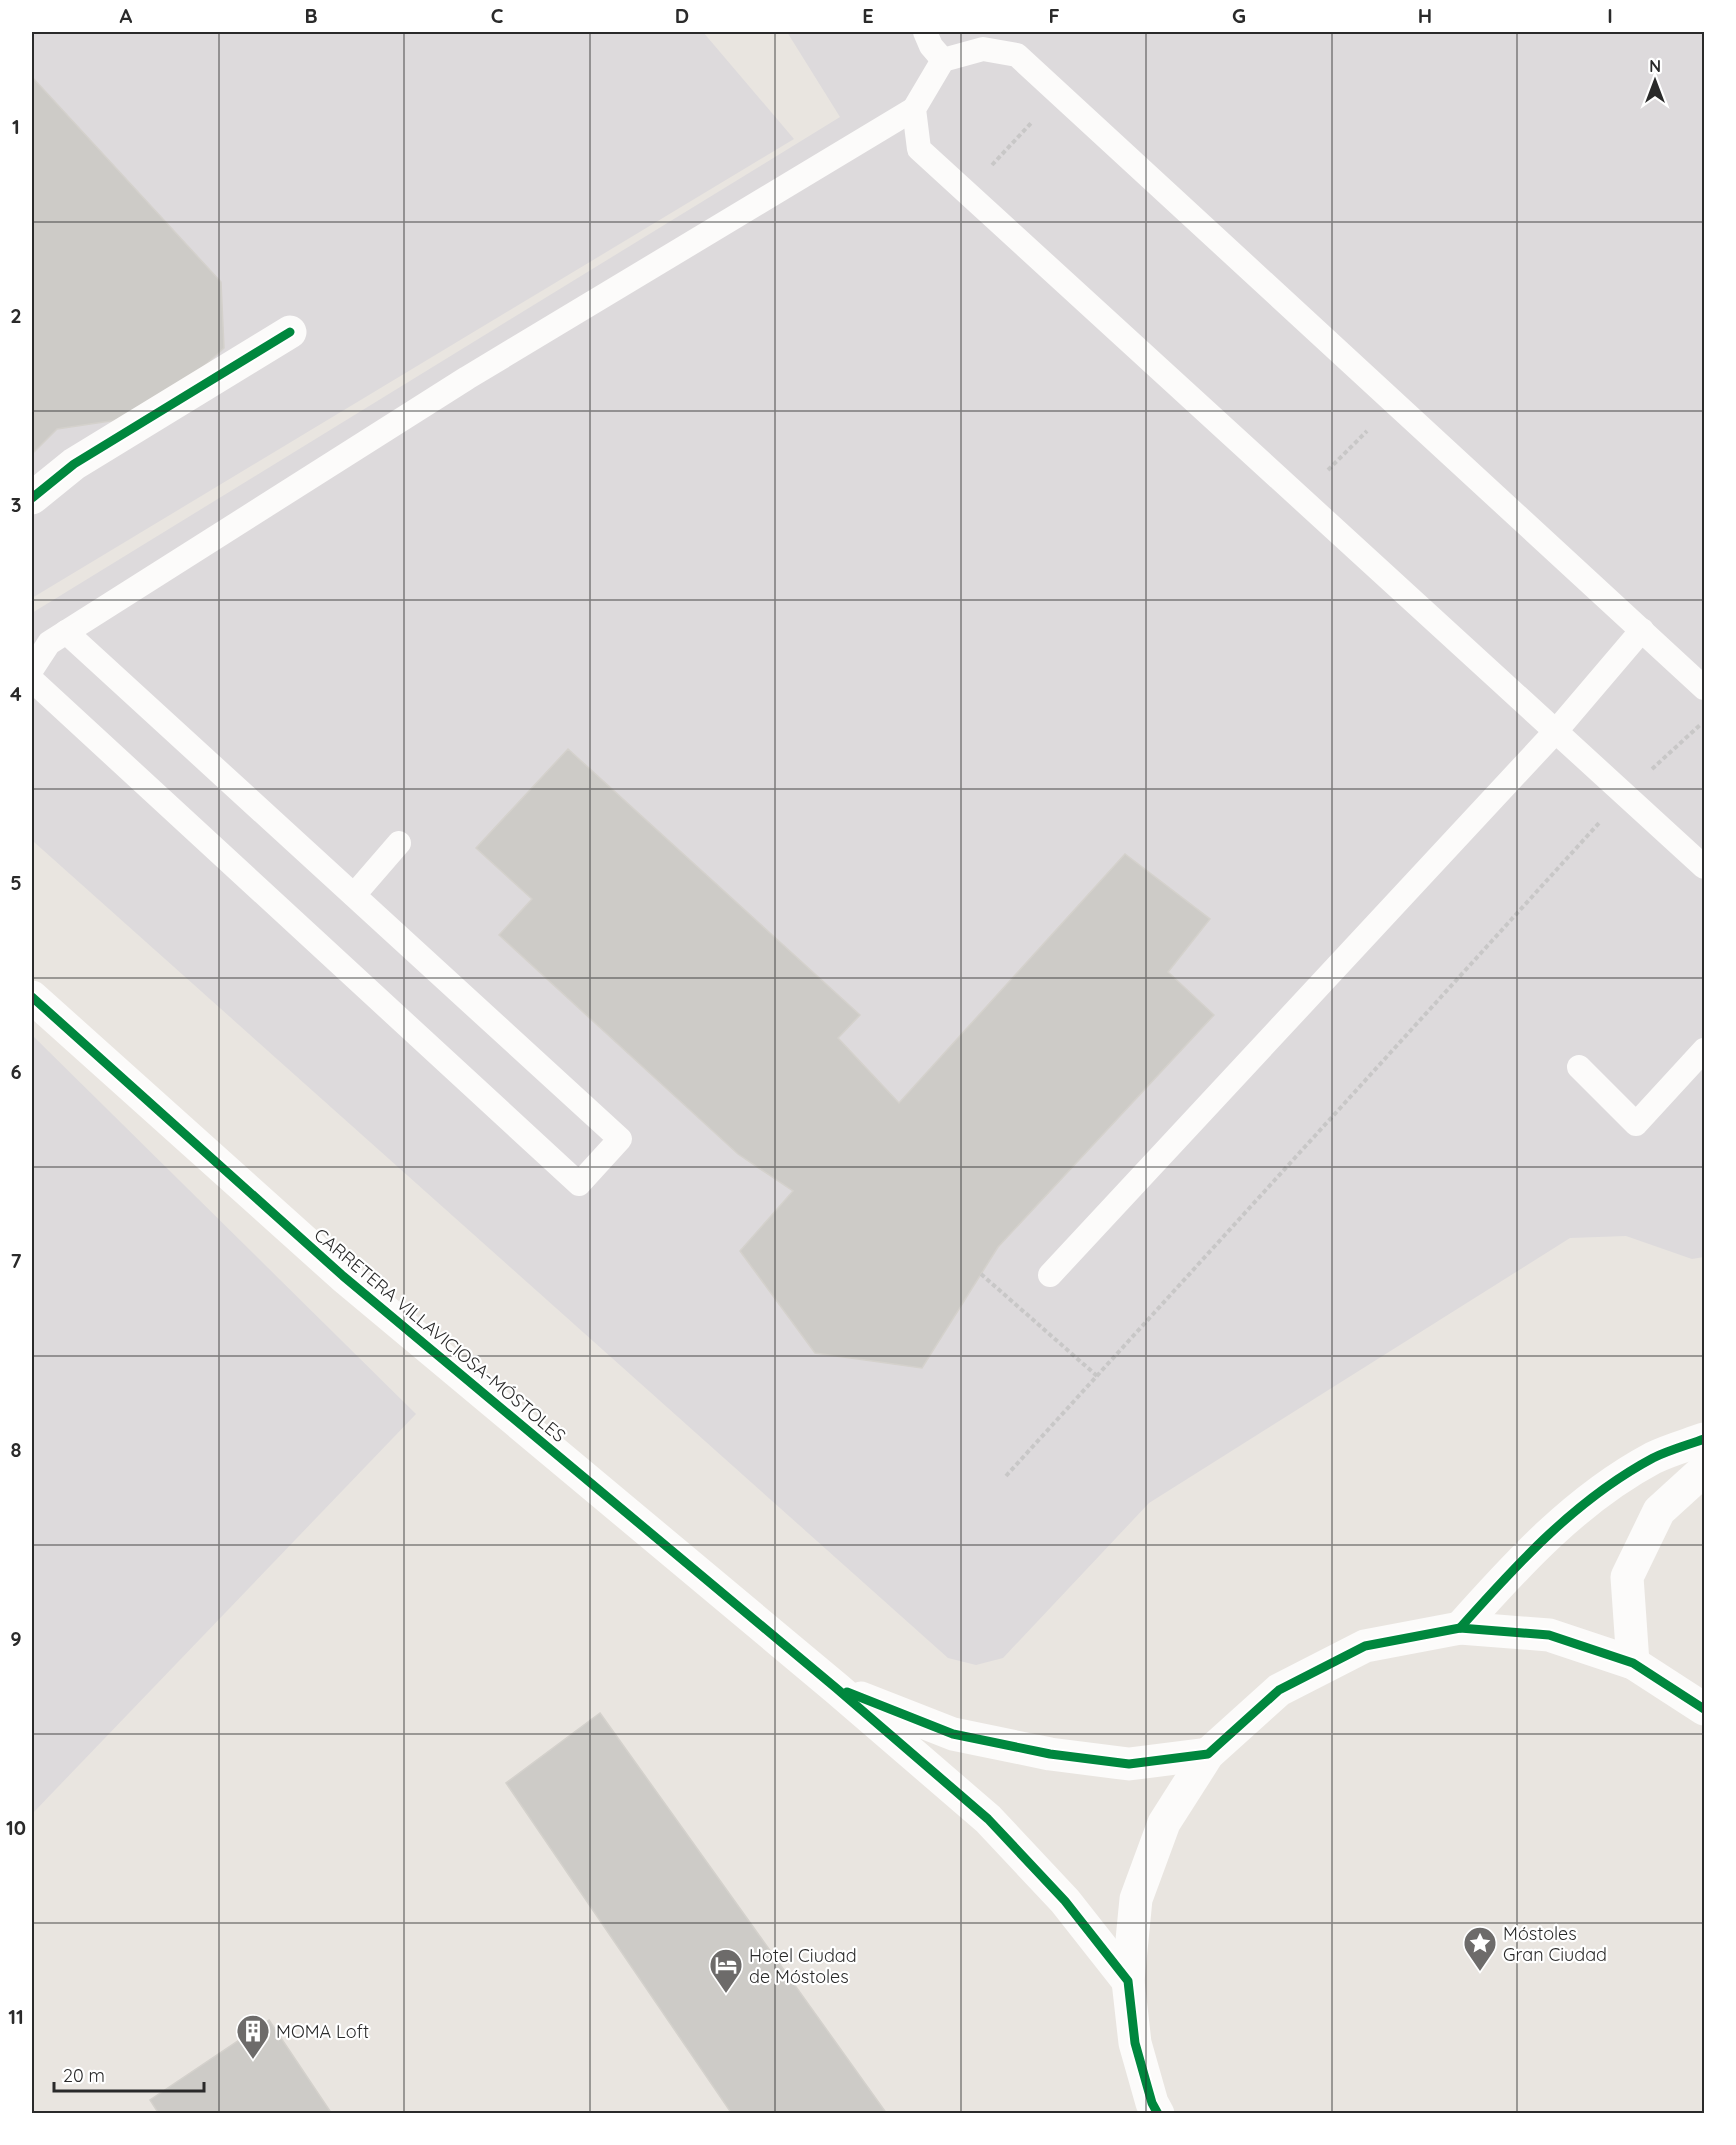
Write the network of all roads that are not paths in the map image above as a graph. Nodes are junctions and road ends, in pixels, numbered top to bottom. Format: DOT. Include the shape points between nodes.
graph roads {
  1 [pos="924,32"];
  2 [pos="943,60"];
  3 [pos="914,109"];
  4 [pos="290,332"];
  5 [pos="32,498"];
  6 [pos="1642,630"];
  7 [pos="66,632"];
  8 [pos="32,669"];
  9 [pos="32,680"];
  10 [pos="1704,688"];
  11 [pos="1556,731"];
  12 [pos="399,843"];
  13 [pos="1704,867"];
  14 [pos="354,895"];
  15 [pos="32,997"];
  16 [pos="1704,1050"];
  17 [pos="1579,1066"];
  18 [pos="1050,1275"];
  19 [pos="1704,1439"];
  20 [pos="1704,1470"];
  21 [pos="1460,1628"];
  22 [pos="1633,1663"];
  23 [pos="836,1688"];
  24 [pos="1704,1709"];
  25 [pos="1209,1754"];
  26 [pos="1128,1981"];
  27 [pos="1154,2110"];
  1 -- 2 [label="lane"];
  2 -- 3 [label="lane"];
  2 -- 6 [label="lane" via="983,49 1017,55"];
  3 -- 7 [label="lane" via="467,378"];
  3 -- 11 [label="lane" via="919,149"];
  4 -- 5 [label="main road" via="74,464"];
  6 -- 10 [label="lane"];
  6 -- 11 [label="lane"];
  7 -- 8 [label="lane" via="49,643"];
  7 -- 14 [label="lane"];
  9 -- 14 [label="lane" via="579,1184 620,1139"];
  11 -- 13 [label="lane"];
  11 -- 18 [label="lane"];
  12 -- 14 [label="lane"];
  15 -- 23 [label="main road, CARRETERA VILLAVICIOSA-MÓSTOLES" via="343,1276"];
  16 -- 17 [label="lane" via="1636,1124"];
  19 -- 21 [label="main road" via="1653,1458 1574,1510"];
  20 -- 22 [label="main road" via="1659,1511 1627,1577"];
  21 -- 22 [label="main road" via="1549,1635"];
  21 -- 25 [label="main road" via="1365,1646 1279,1689"];
  22 -- 24 [label="main road"];
  23 -- 25 [label="main road" via="953,1734 1050,1754 1129,1764"];
  23 -- 26 [label="main road, CARRETERA VILLAVICIOSA-MÓSTOLES" via="988,1819 1065,1901"];
  25 -- 26 [label="main road" via="1164,1823 1136,1899"];
  26 -- 27 [label="main road" via="1135,2043"];
}
